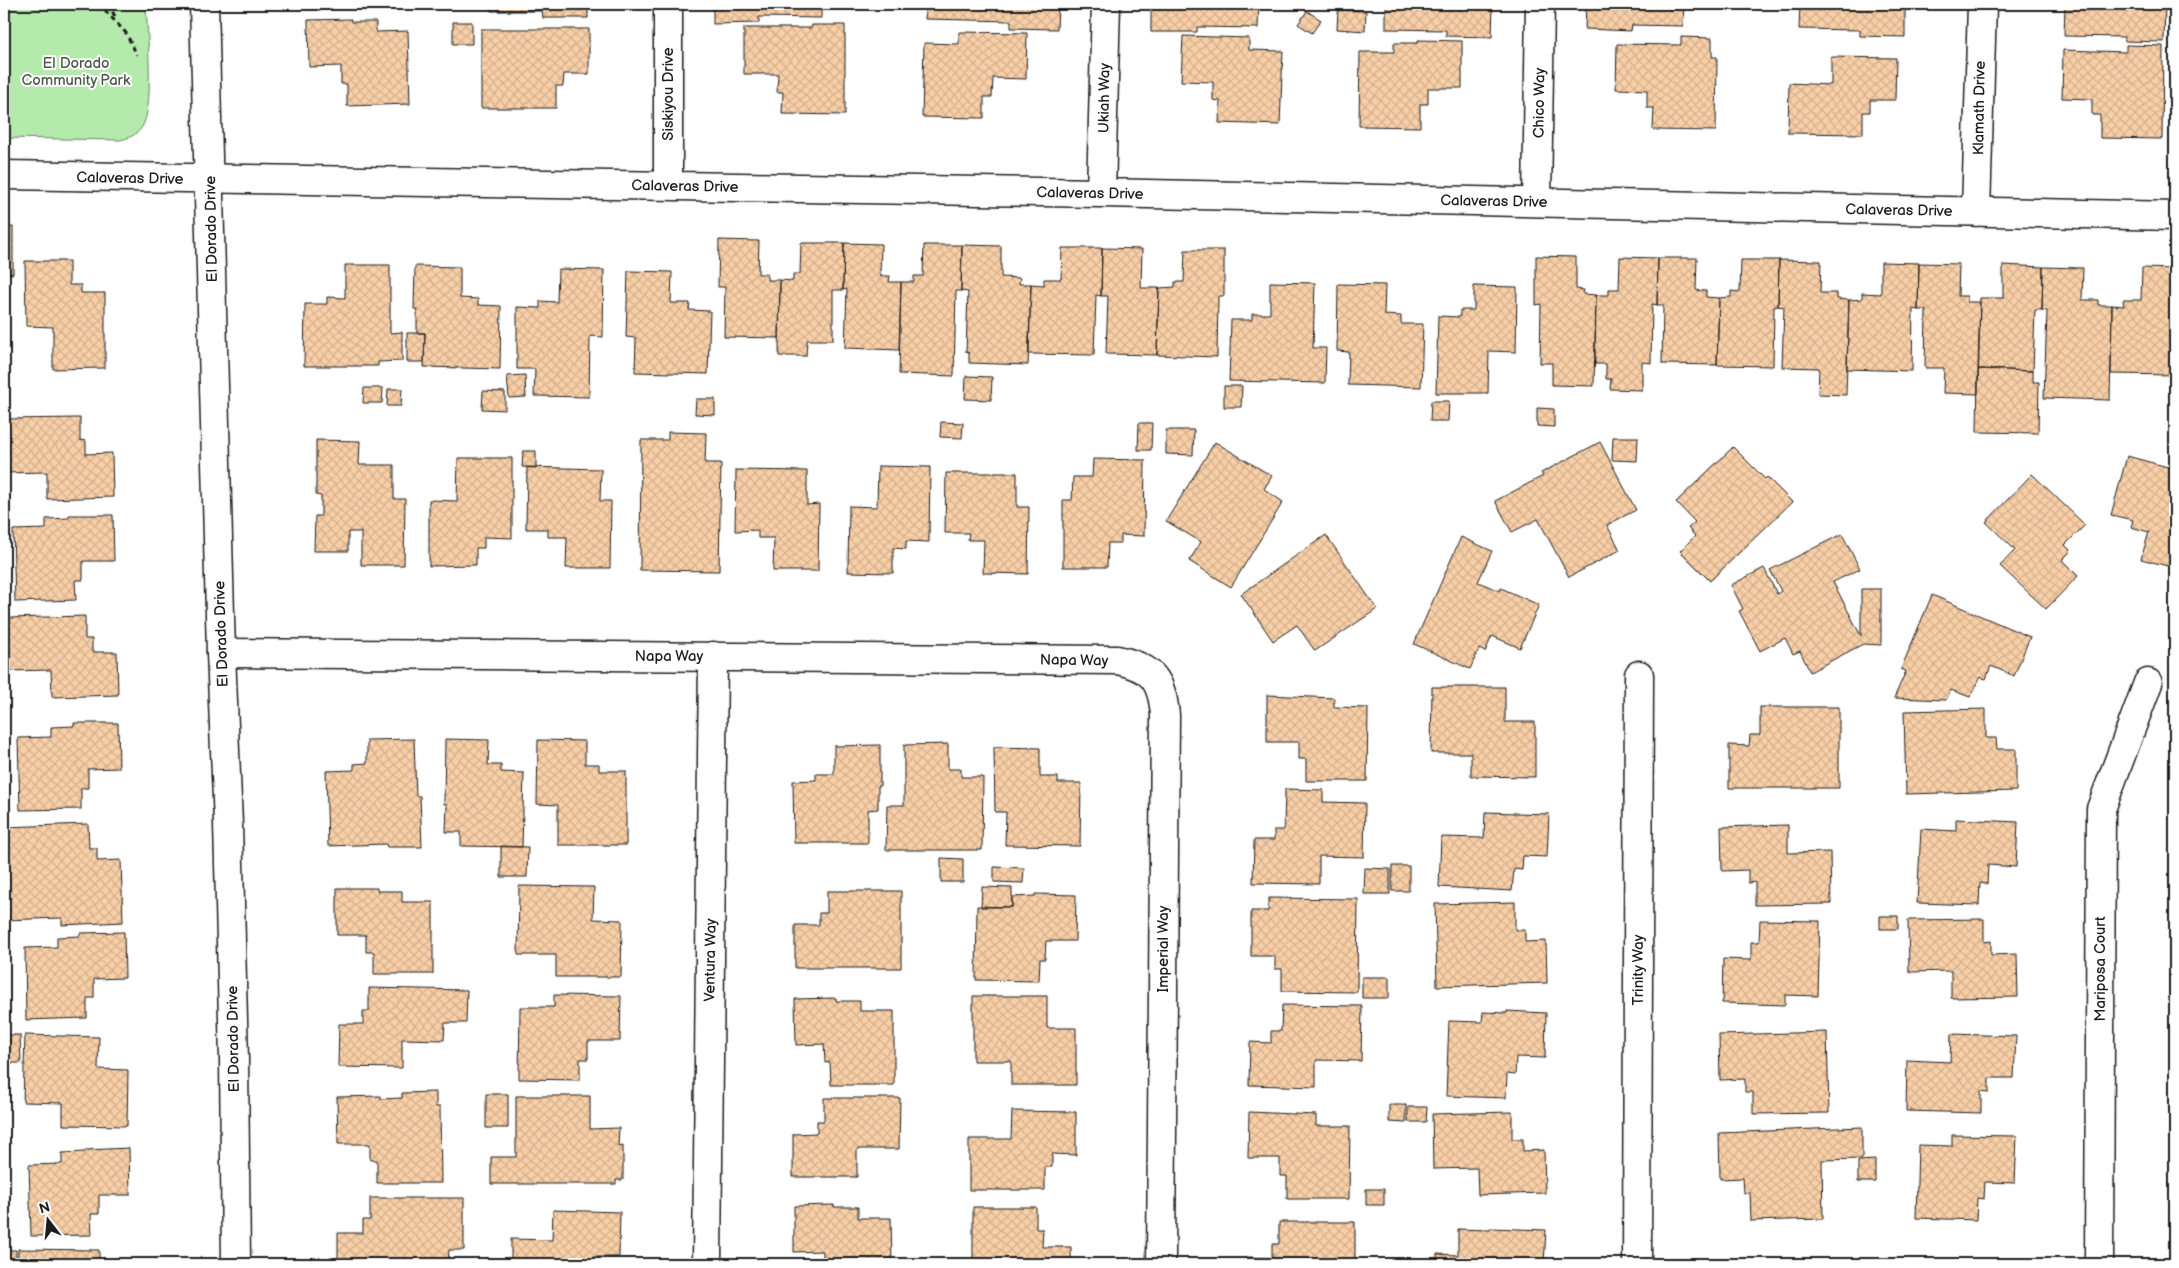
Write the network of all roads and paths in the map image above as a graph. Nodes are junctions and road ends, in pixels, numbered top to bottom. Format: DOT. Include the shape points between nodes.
graph roads {
  1 [pos="99,4"];
  2 [pos="108,4"];
  3 [pos="204,4"];
  4 [pos="668,4"];
  5 [pos="1106,4"];
  6 [pos="1540,4"];
  7 [pos="1982,4"];
  8 [pos="118,23"];
  9 [pos="137,55"];
  10 [pos="4,176"];
  11 [pos="210,180"];
  12 [pos="668,185"];
  13 [pos="1102,193"];
  14 [pos="1537,202"];
  15 [pos="1976,212"];
  16 [pos="2175,216"];
  17 [pos="221,653"];
  18 [pos="714,656"];
  19 [pos="1117,660"];
  20 [pos="1639,675"];
  21 [pos="2148,683"];
  22 [pos="236,1264"];
  23 [pos="707,1264"];
  24 [pos="1161,1264"];
  25 [pos="1637,1264"];
  26 [pos="2099,1264"];
  1 -- 8 [label="path"];
  2 -- 8 [label="path"];
  3 -- 11 [label="street, El Dorado Drive"];
  4 -- 12 [label="street, Siskiyou Drive"];
  5 -- 13 [label="street, Ukiah Way"];
  6 -- 14 [label="street, Chico Way"];
  7 -- 15 [label="street, Klamath Drive"];
  8 -- 9 [label="path"];
  10 -- 11 [label="street, Calaveras Drive"];
  11 -- 12 [label="street, Calaveras Drive"];
  11 -- 17 [label="street, El Dorado Drive"];
  12 -- 13 [label="street, Calaveras Drive"];
  13 -- 14 [label="street, Calaveras Drive"];
  14 -- 15 [label="street, Calaveras Drive"];
  15 -- 16 [label="street, Calaveras Drive"];
  17 -- 18 [label="street, Napa Way"];
  17 -- 22 [label="street, El Dorado Drive" via="234,1059"];
  18 -- 19 [label="street, Napa Way"];
  18 -- 23 [label="street, Ventura Way"];
  19 -- 24 [label="street, Imperial Way" via="1132,663 1154,677 1160,688 1165,715"];
  20 -- 25 [label="street, Trinity Way"];
  21 -- 26 [label="street, Mariposa Court" via="2101,808"];
}
